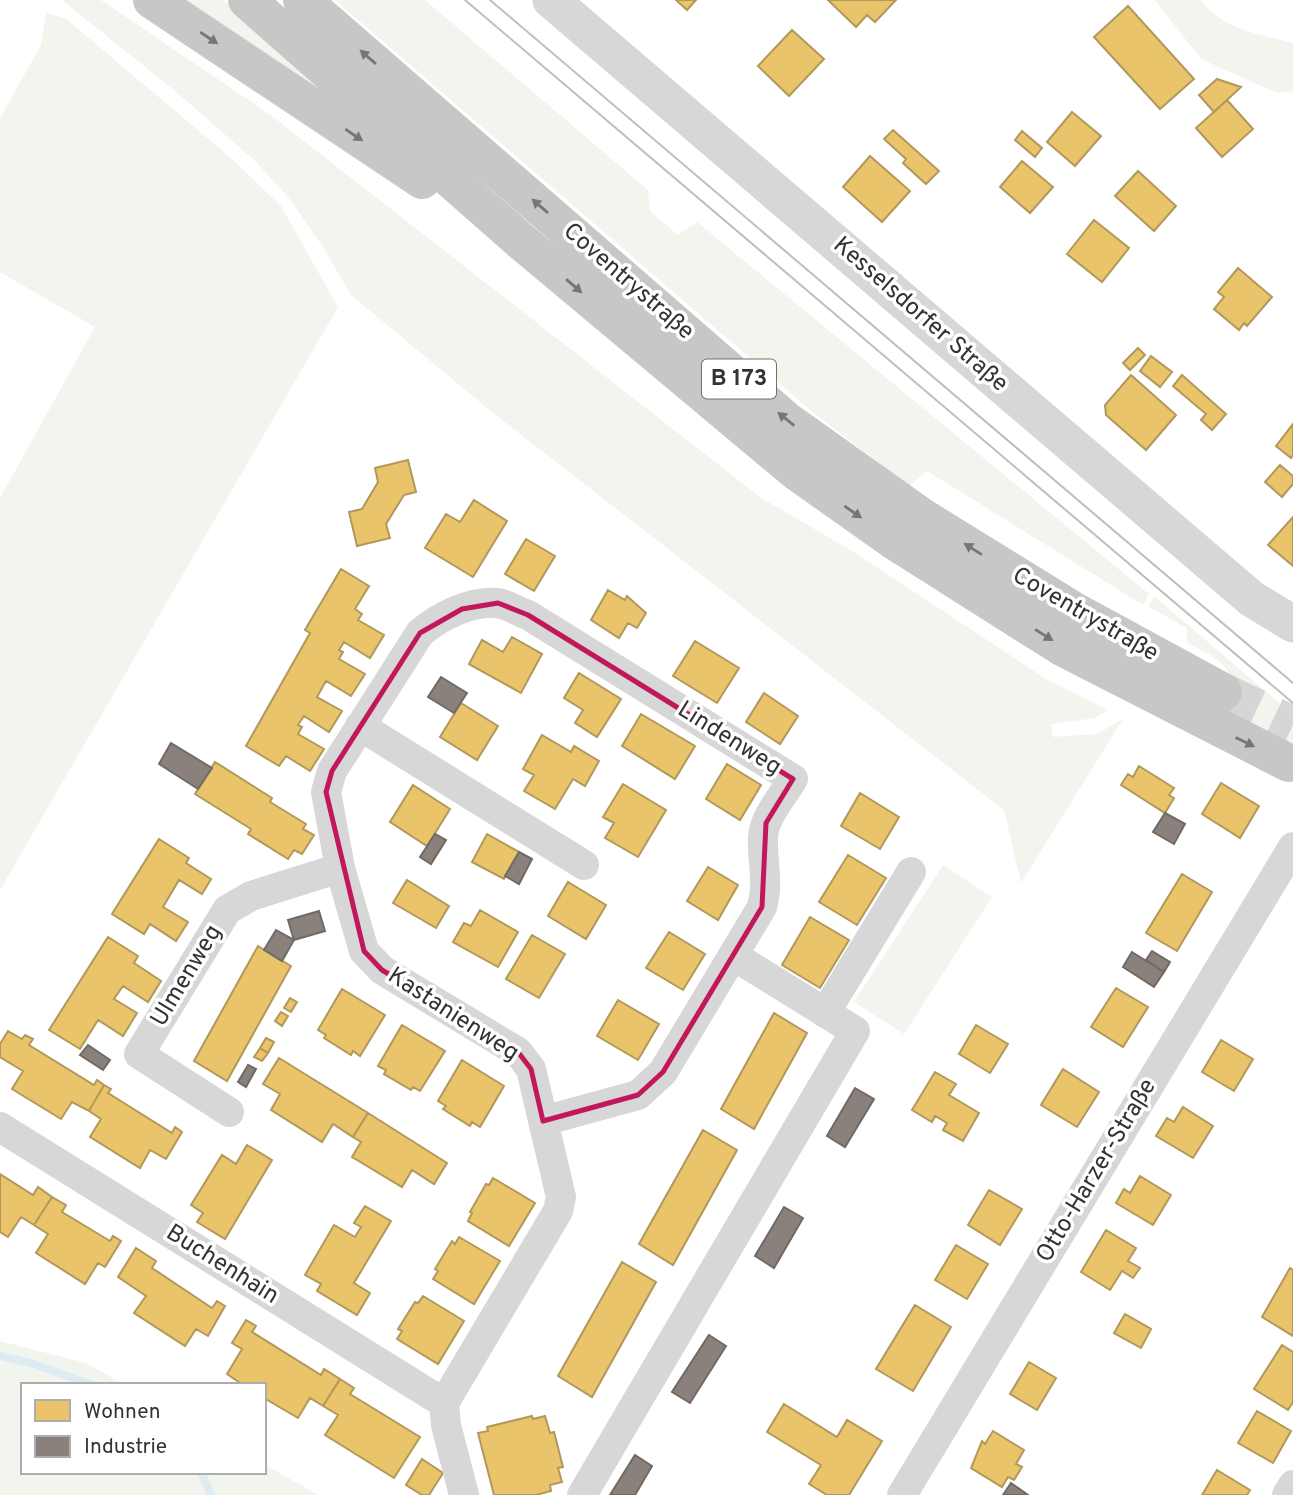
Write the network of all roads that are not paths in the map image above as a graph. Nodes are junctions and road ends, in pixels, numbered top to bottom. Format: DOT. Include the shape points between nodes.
graph roads {
  1 [pos="152,0"];
  2 [pos="247,0"];
  3 [pos="302,0"];
  4 [pos="551,0"];
  5 [pos="522,242"];
  6 [pos="498,603"];
  7 [pos="1293,624"];
  8 [pos="1223,692"];
  9 [pos="360,726"];
  10 [pos="1289,763"];
  11 [pos="1293,848"];
  12 [pos="584,865"];
  13 [pos="340,868"];
  14 [pos="911,872"];
  15 [pos="734,956"];
  16 [pos="825,1013"];
  17 [pos="229,1112"];
  18 [pos="543,1121"];
  19 [pos="0,1127"];
  20 [pos="444,1402"];
  21 [pos="1293,1485"];
  22 [pos="464,1495"];
  23 [pos="582,1495"];
  24 [pos="902,1495"];
  25 [pos="1287,1495"];
  1 -- 5 [label="highway, one-way"];
  2 -- 5 [label="highway, B 173"];
  8 -- 3 [label="highway, Coventrystraße / B 173, one-way" via="1074,611 922,517 787,421"];
  4 -- 7 [label="street, Kesselsdorfer Straße" via="1252,599"];
  5 -- 10 [label="highway, B 173, one-way" via="729,418 896,542 1062,647"];
  6 -- 9 [label="street, Kastanienweg" via="462,609 421,633"];
  6 -- 15 [label="street, Lindenweg" via="528,615 793,779 766,823 767,887 762,907"];
  9 -- 12 [label="street"];
  9 -- 13 [label="street, Kastanienweg" via="332,771 326,792"];
  11 -- 24 [label="street, Otto-Harzer-Straße"];
  13 -- 17 [label="street, Ulmenweg" via="251,896 227,910 139,1054"];
  13 -- 18 [label="street, Kastanienweg" via="364,951 382,970 518,1052 531,1069"];
  14 -- 16 [label="street"];
  15 -- 16 [label="street"];
  15 -- 18 [label="street, Lindenweg" via="663,1072 638,1095"];
  16 -- 23 [label="street" via="855,1031"];
  18 -- 20 [label="street, Kastanienweg" via="561,1197 558,1211"];
  19 -- 20 [label="street, Buchenhain"];
  20 -- 22 [label="street"];
  21 -- 25 [label="street"];
}
